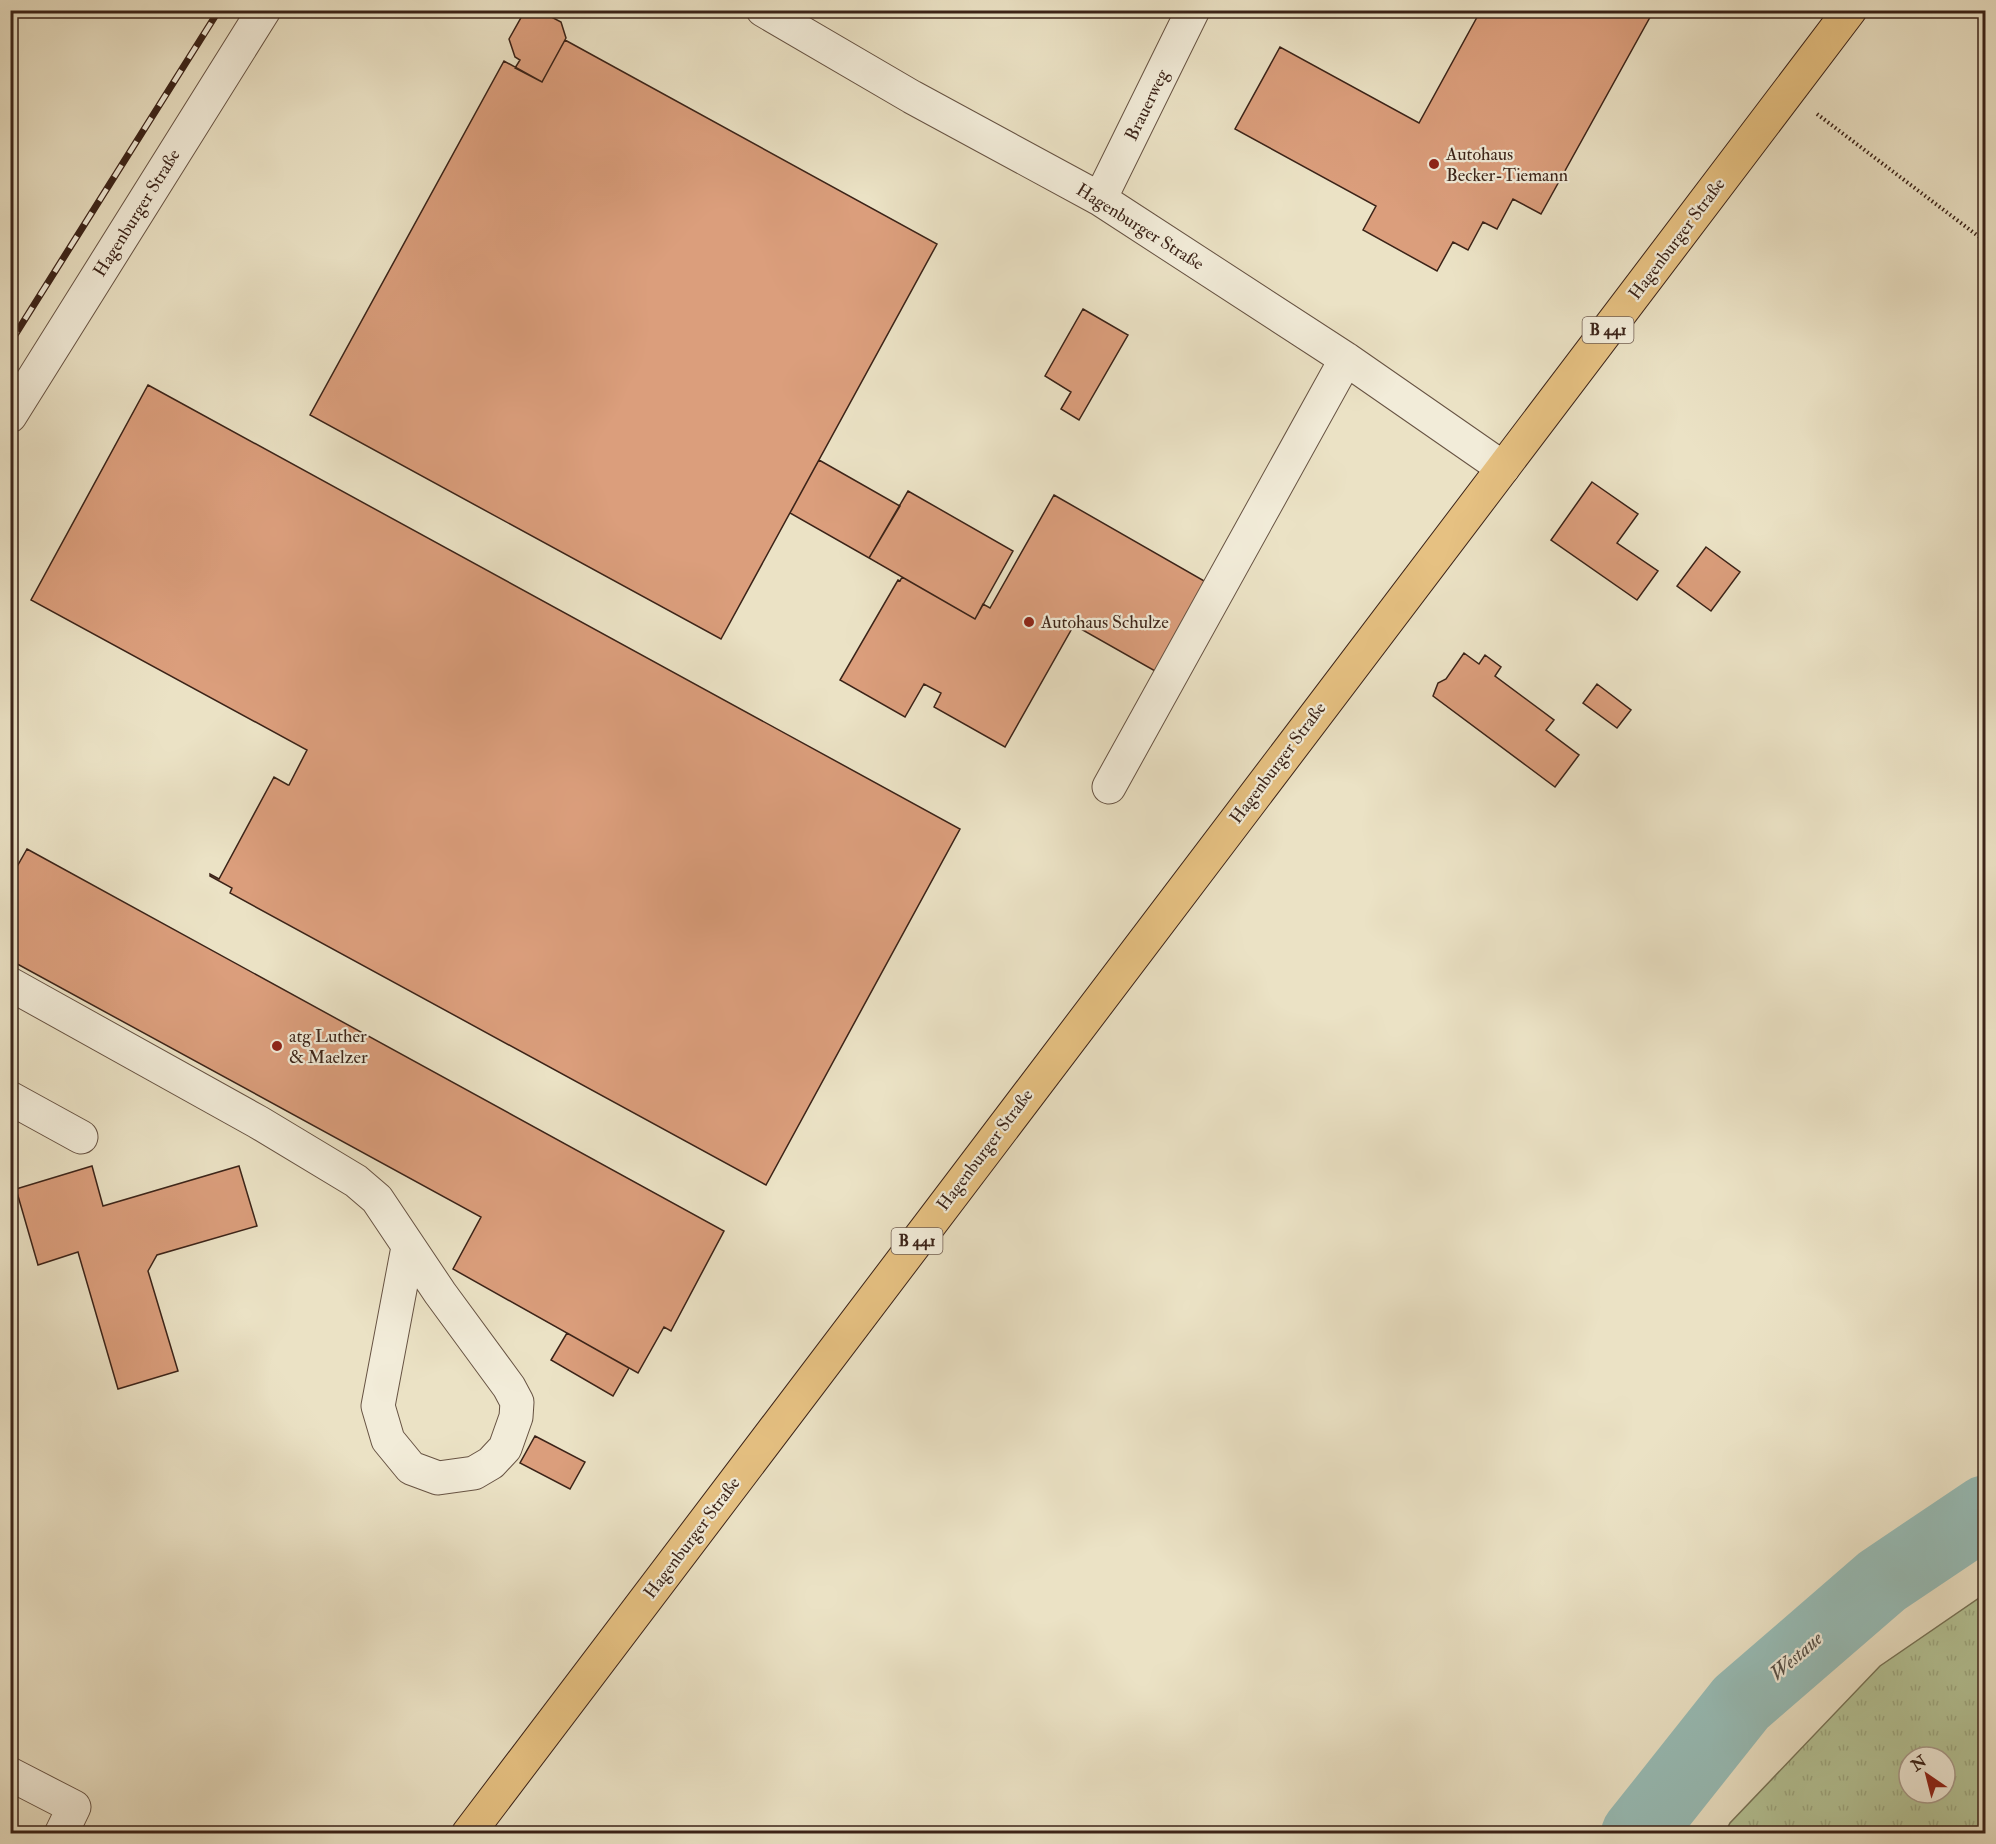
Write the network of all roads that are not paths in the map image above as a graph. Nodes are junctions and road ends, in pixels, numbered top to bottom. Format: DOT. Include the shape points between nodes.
graph roads {
  1 [pos="264,10"];
  2 [pos="763,10"];
  3 [pos="1193,10"];
  4 [pos="1850,10"];
  5 [pos="1100,199"];
  6 [pos="1346,359"];
  7 [pos="10,416"];
  8 [pos="1503,468"];
  9 [pos="1108,787"];
  10 [pos="10,984"];
  11 [pos="10,1098"];
  12 [pos="81,1137"];
  13 [pos="408,1247"];
  14 [pos="10,1774"];
  15 [pos="61,1833"];
  16 [pos="468,1833"];
  1 -- 7 [label="street, Hagenburger Straße"];
  2 -- 5 [label="street, Hagenburger Straße"];
  3 -- 5 [label="street, Brauerweg"];
  4 -- 8 [label="main road, Hagenburger Straße / B 441"];
  5 -- 6 [label="street, Hagenburger Straße"];
  6 -- 8 [label="street, Hagenburger Straße"];
  6 -- 9 [label="street"];
  8 -- 16 [label="main road, Hagenburger Straße / B 441"];
  10 -- 13 [label="street" via="357,1181 377,1198"];
  11 -- 12 [label="street"];
  13 -- 13 [label="street" via="517,1402 505,1448 474,1473 438,1478 411,1468 388,1440 378,1406"];
  14 -- 15 [label="street" via="74,1807"];
}
